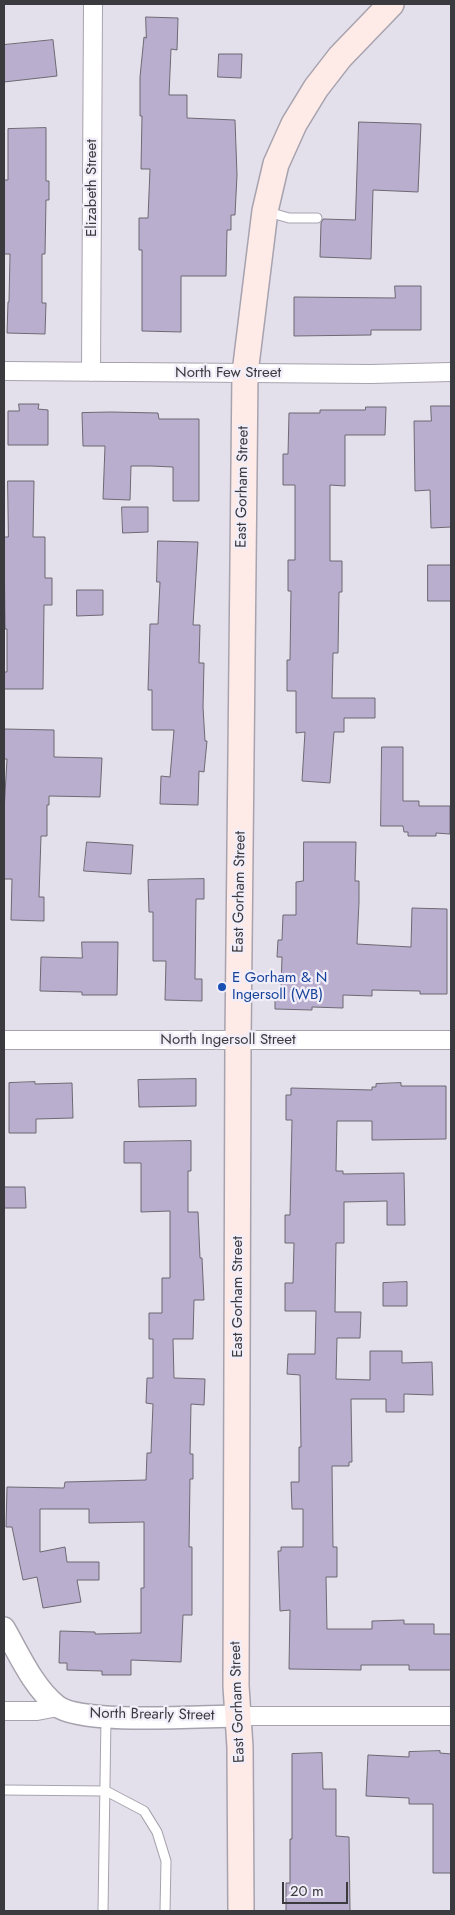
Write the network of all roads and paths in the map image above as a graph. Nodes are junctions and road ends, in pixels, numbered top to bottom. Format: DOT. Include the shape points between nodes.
graph roads {
  1 [pos="92,4"];
  2 [pos="391,4"];
  3 [pos="265,211"];
  4 [pos="317,218"];
  5 [pos="4,371"];
  6 [pos="91,372"];
  7 [pos="451,372"];
  8 [pos="245,373"];
  9 [pos="4,1040"];
  10 [pos="238,1040"];
  11 [pos="451,1040"];
  12 [pos="4,1628"];
  13 [pos="58,1707"];
  14 [pos="4,1711"];
  15 [pos="238,1716"];
  16 [pos="451,1716"];
  17 [pos="106,1718"];
  18 [pos="4,1790"];
  19 [pos="106,1791"];
  20 [pos="103,1911"];
  21 [pos="165,1911"];
  22 [pos="241,1911"];
  1 -- 6 [label="street, Elizabeth Street"];
  2 -- 3 [label="main road, East Gorham Street" via="340,57 294,124 276,164"];
  3 -- 4 [label="lane" via="289,218"];
  3 -- 8 [label="main road, East Gorham Street"];
  5 -- 6 [label="street, North Few Street"];
  6 -- 8 [label="street, North Few Street"];
  7 -- 8 [label="street, North Few Street"];
  8 -- 10 [label="main road, East Gorham Street"];
  9 -- 10 [label="street, North Ingersoll Street"];
  10 -- 11 [label="street, North Ingersoll Street"];
  10 -- 15 [label="main road, East Gorham Street"];
  12 -- 13 [label="street" via="38,1686"];
  13 -- 14 [label="street, North Brearly Street"];
  13 -- 17 [label="street, North Brearly Street" via="71,1713"];
  15 -- 16 [label="street, North Brearly Street"];
  15 -- 17 [label="street, North Brearly Street"];
  15 -- 22 [label="main road, East Gorham Street"];
  17 -- 19 [label="lane"];
  18 -- 19 [label="lane"];
  19 -- 20 [label="lane"];
  19 -- 21 [label="lane" via="144,1811 157,1832 166,1861"];
}
